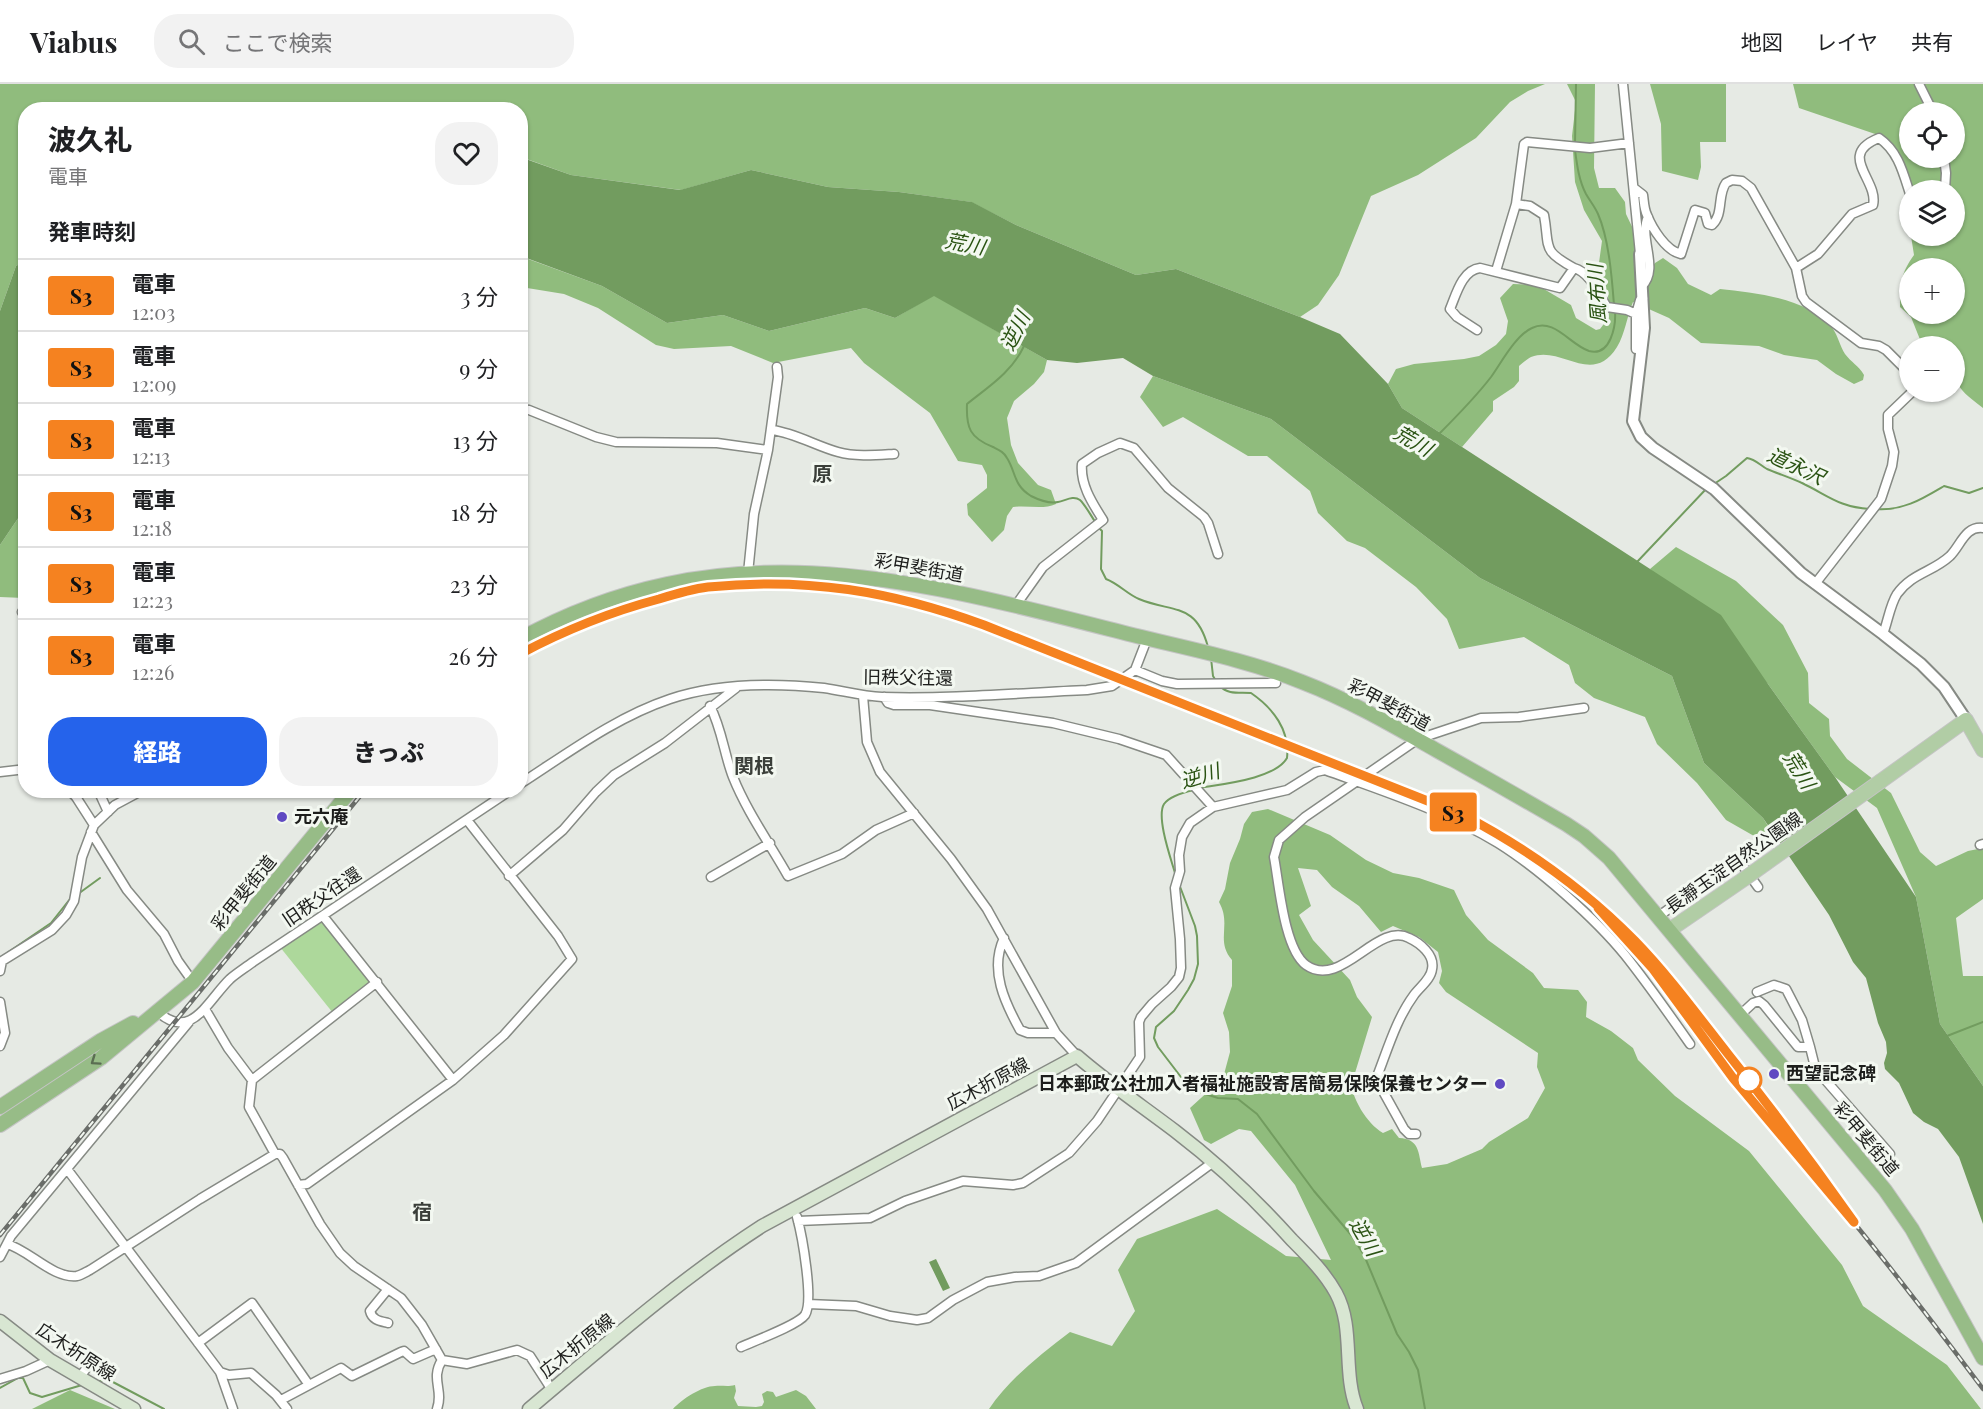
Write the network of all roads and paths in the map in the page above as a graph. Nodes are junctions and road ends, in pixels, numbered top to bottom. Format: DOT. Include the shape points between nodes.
graph roads {
  1 [pos="1623,84"];
  2 [pos="1919,84"];
  3 [pos="1928,102"];
  4 [pos="1629,143"];
  5 [pos="1906,180"];
  6 [pos="1634,188"];
  7 [pos="1516,204"];
  8 [pos="1648,218"];
  9 [pos="1640,254"];
  10 [pos="1574,268"];
  11 [pos="1796,268"];
  12 [pos="1496,271"];
  13 [pos="1642,286"];
  14 [pos="1643,298"];
  15 [pos="1636,314"];
  16 [pos="1477,330"];
  17 [pos="1641,360"];
  18 [pos="1899,363"];
  19 [pos="777,367"];
  20 [pos="1902,402"];
  21 [pos="528,410"];
  22 [pos="772,430"];
  23 [pos="768,450"];
  24 [pos="894,454"];
  25 [pos="1983,528"];
  26 [pos="1218,554"];
  27 [pos="748,573"];
  28 [pos="1815,584"];
  29 [pos="1016,605"];
  30 [pos="1884,634"];
  31 [pos="528,635"];
  32 [pos="1147,639"];
  33 [pos="1135,670"];
  34 [pos="1276,683"];
  35 [pos="736,687"];
  36 [pos="863,696"];
  37 [pos="884,697"];
  38 [pos="710,706"];
  39 [pos="1584,708"];
  40 [pos="1966,720"];
  41 [pos="1418,739"];
  42 [pos="1983,750"];
  43 [pos="18,770"];
  44 [pos="0,772"];
  45 [pos="528,779"];
  46 [pos="1357,782"];
  47 [pos="77,798"];
  48 [pos="102,798"];
  49 [pos="128,798"];
  50 [pos="344,798"];
  51 [pos="499,798"];
  52 [pos="1213,807"];
  53 [pos="108,812"];
  54 [pos="914,813"];
  55 [pos="467,820"];
  56 [pos="92,828"];
  57 [pos="770,843"];
  58 [pos="1753,848"];
  59 [pos="1738,859"];
  60 [pos="509,876"];
  61 [pos="711,877"];
  62 [pos="1758,887"];
  63 [pos="323,916"];
  64 [pos="1659,916"];
  65 [pos="1671,929"];
  66 [pos="1004,938"];
  67 [pos="1,960"];
  68 [pos="0,971"];
  69 [pos="193,982"];
  70 [pos="376,982"];
  71 [pos="1757,992"];
  72 [pos="0,1002"];
  73 [pos="205,1009"];
  74 [pos="157,1011"];
  75 [pos="1740,1015"];
  76 [pos="189,1022"];
  77 [pos="1056,1033"];
  78 [pos="1690,1044"];
  79 [pos="0,1046"];
  80 [pos="1810,1047"];
  81 [pos="1077,1056"];
  82 [pos="252,1080"];
  83 [pos="453,1080"];
  84 [pos="1118,1089"];
  85 [pos="0,1107"];
  86 [pos="0,1125"];
  87 [pos="1416,1134"];
  88 [pos="274,1154"];
  89 [pos="1890,1155"];
  90 [pos="1212,1163"];
  91 [pos="67,1169"];
  92 [pos="298,1185"];
  93 [pos="796,1215"];
  94 [pos="7,1244"];
  95 [pos="127,1246"];
  96 [pos="0,1257"];
  97 [pos="388,1289"];
  98 [pos="808,1304"];
  99 [pos="0,1322"];
  100 [pos="388,1323"];
  101 [pos="595,1330"];
  102 [pos="621,1333"];
  103 [pos="198,1343"];
  104 [pos="741,1347"];
  105 [pos="436,1349"];
  106 [pos="1983,1358"];
  107 [pos="442,1359"];
  108 [pos="50,1360"];
  109 [pos="92,1361"];
  110 [pos="220,1372"];
  111 [pos="79,1378"];
  112 [pos="0,1379"];
  113 [pos="309,1384"];
  114 [pos="552,1390"];
  115 [pos="281,1400"];
  116 [pos="134,1409"];
  117 [pos="233,1409"];
  118 [pos="287,1409"];
  119 [pos="437,1409"];
  120 [pos="529,1409"];
  121 [pos="1356,1409"];
  1 -- 4 [label="street"];
  2 -- 3 [label="street"];
  4 -- 6 [label="street"];
  4 -- 7 [label="street" via="1590,148 1527,142"];
  5 -- 11 [label="street" via="1893,151 1879,138 1869,142 1862,148 1860,170 1867,179 1873,205 1852,214 1818,254"];
  6 -- 8 [label="street" via="1643,195"];
  6 -- 9 [label="street"];
  7 -- 10 [label="street" via="1530,206 1544,216 1550,252"];
  7 -- 12 [label="street"];
  8 -- 11 [label="street" via="1668,247 1681,254 1695,210 1705,213 1710,225 1715,223 1722,188 1732,180 1742,181 1758,199"];
  8 -- 13 [label="street" via="1644,230 1649,274"];
  9 -- 13 [label="street"];
  10 -- 12 [label="street" via="1560,288"];
  10 -- 15 [label="street" via="1588,278 1607,307"];
  11 -- 18 [label="street" via="1806,302 1861,343 1886,350"];
  12 -- 16 [label="street" via="1480,268 1469,272 1450,309"];
  13 -- 14 [label="street"];
  14 -- 15 [label="street"];
  14 -- 17 [label="street"];
  15 -- 17 [label="street" via="1636,355"];
  17 -- 28 [label="street" via="1633,421 1641,437 1714,489"];
  19 -- 22 [label="street"];
  20 -- 28 [label="street" via="1888,415 1894,452 1881,499"];
  21 -- 23 [label="street" via="616,442 717,443"];
  22 -- 23 [label="street"];
  22 -- 24 [label="street" via="850,455"];
  23 -- 27 [label="street" via="754,514"];
  25 -- 30 [label="street" via="1968,531 1948,557 1904,586 1896,596"];
  26 -- 29 [label="street" via="1204,518 1168,488 1134,448 1120,443 1082,464 1088,496 1103,520 1042,567"];
  27 -- 29 [label="highway, 彩甲斐街道" via="858,571"];
  27 -- 31 [label="highway, 彩甲斐街道" via="698,578 635,592"];
  28 -- 30 [label="street"];
  29 -- 32 [label="highway, 彩甲斐街道"];
  30 -- 40 [label="street" via="1944,687"];
  32 -- 33 [label="street"];
  32 -- 41 [label="highway, 彩甲斐街道" via="1303,682"];
  33 -- 34 [label="street" via="1177,684"];
  33 -- 37 [label="street, 旧秩父往還" via="1112,686 1087,690"];
  35 -- 36 [label="street, 旧秩父往還" via="823,688"];
  35 -- 38 [label="street"];
  35 -- 45 [label="street, 旧秩父往還" via="677,697 628,717"];
  36 -- 37 [label="street, 旧秩父往還"];
  36 -- 54 [label="street" via="867,742 874,760"];
  37 -- 52 [label="street" via="894,705 930,705 1053,723 1166,754"];
  38 -- 57 [label="street" via="733,777"];
  38 -- 60 [label="street" via="665,743 614,775 563,830"];
  39 -- 41 [label="street" via="1480,718"];
  40 -- 42 [label="main road"];
  40 -- 65 [label="main road, 長瀞玉淀自然公園線, bridge"];
  41 -- 46 [label="street"];
  41 -- 64 [label="highway, 彩甲斐街道" via="1584,836 1609,858"];
  43 -- 44 [label="street"];
  46 -- 52 [label="street" via="1321,770 1287,790"];
  46 -- 78 [label="street" via="1480,833 1530,866 1623,953"];
  46 -- 87 [label="street" via="1288,830 1279,840 1274,857 1289,939 1307,966 1329,970 1391,936 1402,934 1416,941 1432,961 1429,976 1405,1009 1378,1074 1379,1084 1404,1129"];
  47 -- 56 [label="street"];
  48 -- 53 [label="street"];
  49 -- 53 [label="street"];
  50 -- 69 [label="highway, 彩甲斐街道"];
  51 -- 55 [label="street, 旧秩父往還"];
  52 -- 84 [label="street" via="1190,823 1182,837 1175,888 1181,949 1179,977 1141,1017 1141,1053"];
  53 -- 56 [label="street"];
  54 -- 57 [label="street" via="876,830 842,854 788,876"];
  54 -- 66 [label="street" via="987,909"];
  55 -- 60 [label="street"];
  55 -- 63 [label="street, 旧秩父往還"];
  56 -- 67 [label="street" via="82,856 74,901 66,915 52,930"];
  56 -- 69 [label="street" via="127,890 164,934"];
  57 -- 61 [label="street"];
  58 -- 59 [label="street"];
  59 -- 62 [label="street"];
  59 -- 64 [label="street"];
  60 -- 83 [label="street" via="572,959 504,1035"];
  63 -- 70 [label="street"];
  63 -- 73 [label="street, 旧秩父往還" via="230,980"];
  64 -- 65 [label="highway, 彩甲斐街道"];
  65 -- 75 [label="highway, 彩甲斐街道"];
  66 -- 77 [label="street"];
  66 -- 77 [label="street" via="1000,946 1000,982 1010,1013 1020,1030"];
  67 -- 68 [label="street"];
  69 -- 74 [label="highway, 彩甲斐街道"];
  70 -- 82 [label="street"];
  70 -- 83 [label="street"];
  71 -- 80 [label="street" via="1774,985 1786,989"];
  72 -- 79 [label="street" via="5,1033"];
  73 -- 76 [label="street, 旧秩父往還"];
  73 -- 82 [label="street"];
  74 -- 76 [label="street" via="169,1020"];
  74 -- 85 [label="highway, 彩甲斐街道" via="100,1041"];
  74 -- 86 [label="highway, 彩甲斐街道, one-way" via="101,1058"];
  75 -- 80 [label="street" via="1759,1001 1798,1047"];
  75 -- 106 [label="highway, 彩甲斐街道" via="1912,1228"];
  76 -- 91 [label="street, 旧秩父往還"];
  77 -- 81 [label="street"];
  80 -- 89 [label="street" via="1815,1067"];
  81 -- 84 [label="main road"];
  81 -- 93 [label="main road, 広木折原線"];
  82 -- 88 [label="street" via="249,1107"];
  83 -- 92 [label="street" via="307,1184"];
  84 -- 90 [label="main road"];
  84 -- 93 [label="street" via="1069,1153 1023,1183 963,1181 870,1218"];
  88 -- 92 [label="street" via="280,1154"];
  88 -- 95 [label="street"];
  90 -- 98 [label="street" via="1076,1263 1039,1276 987,1282 928,1317 917,1320 856,1306"];
  90 -- 121 [label="main road" via="1268,1213 1337,1294 1346,1329"];
  91 -- 94 [label="street, 旧秩父往還"];
  91 -- 95 [label="street"];
  92 -- 97 [label="street" via="346,1260"];
  93 -- 98 [label="street" via="807,1274"];
  93 -- 102 [label="main road, 広木折原線" via="728,1249"];
  94 -- 95 [label="street" via="59,1273 78,1276"];
  94 -- 96 [label="street, 旧秩父往還"];
  95 -- 103 [label="street"];
  97 -- 100 [label="street" via="370,1311 371,1316"];
  97 -- 105 [label="street" via="401,1298"];
  98 -- 104 [label="street" via="805,1315 792,1324"];
  99 -- 108 [label="main road, 広木折原線"];
  101 -- 102 [label="street"];
  102 -- 114 [label="main road, 広木折原線"];
  103 -- 110 [label="street"];
  103 -- 113 [label="street" via="252,1303"];
  105 -- 107 [label="street"];
  105 -- 113 [label="street" via="413,1359 401,1352 352,1377 341,1368"];
  107 -- 114 [label="street" via="467,1364 517,1350 530,1356"];
  107 -- 119 [label="street" via="436,1369 440,1401"];
  108 -- 111 [label="main road, 広木折原線"];
  108 -- 112 [label="street"];
  109 -- 111 [label="street"];
  110 -- 115 [label="street" via="251,1373"];
  110 -- 117 [label="street"];
  111 -- 116 [label="main road, 広木折原線"];
  113 -- 115 [label="street"];
  114 -- 120 [label="main road, 広木折原線"];
  115 -- 118 [label="street"];
}
